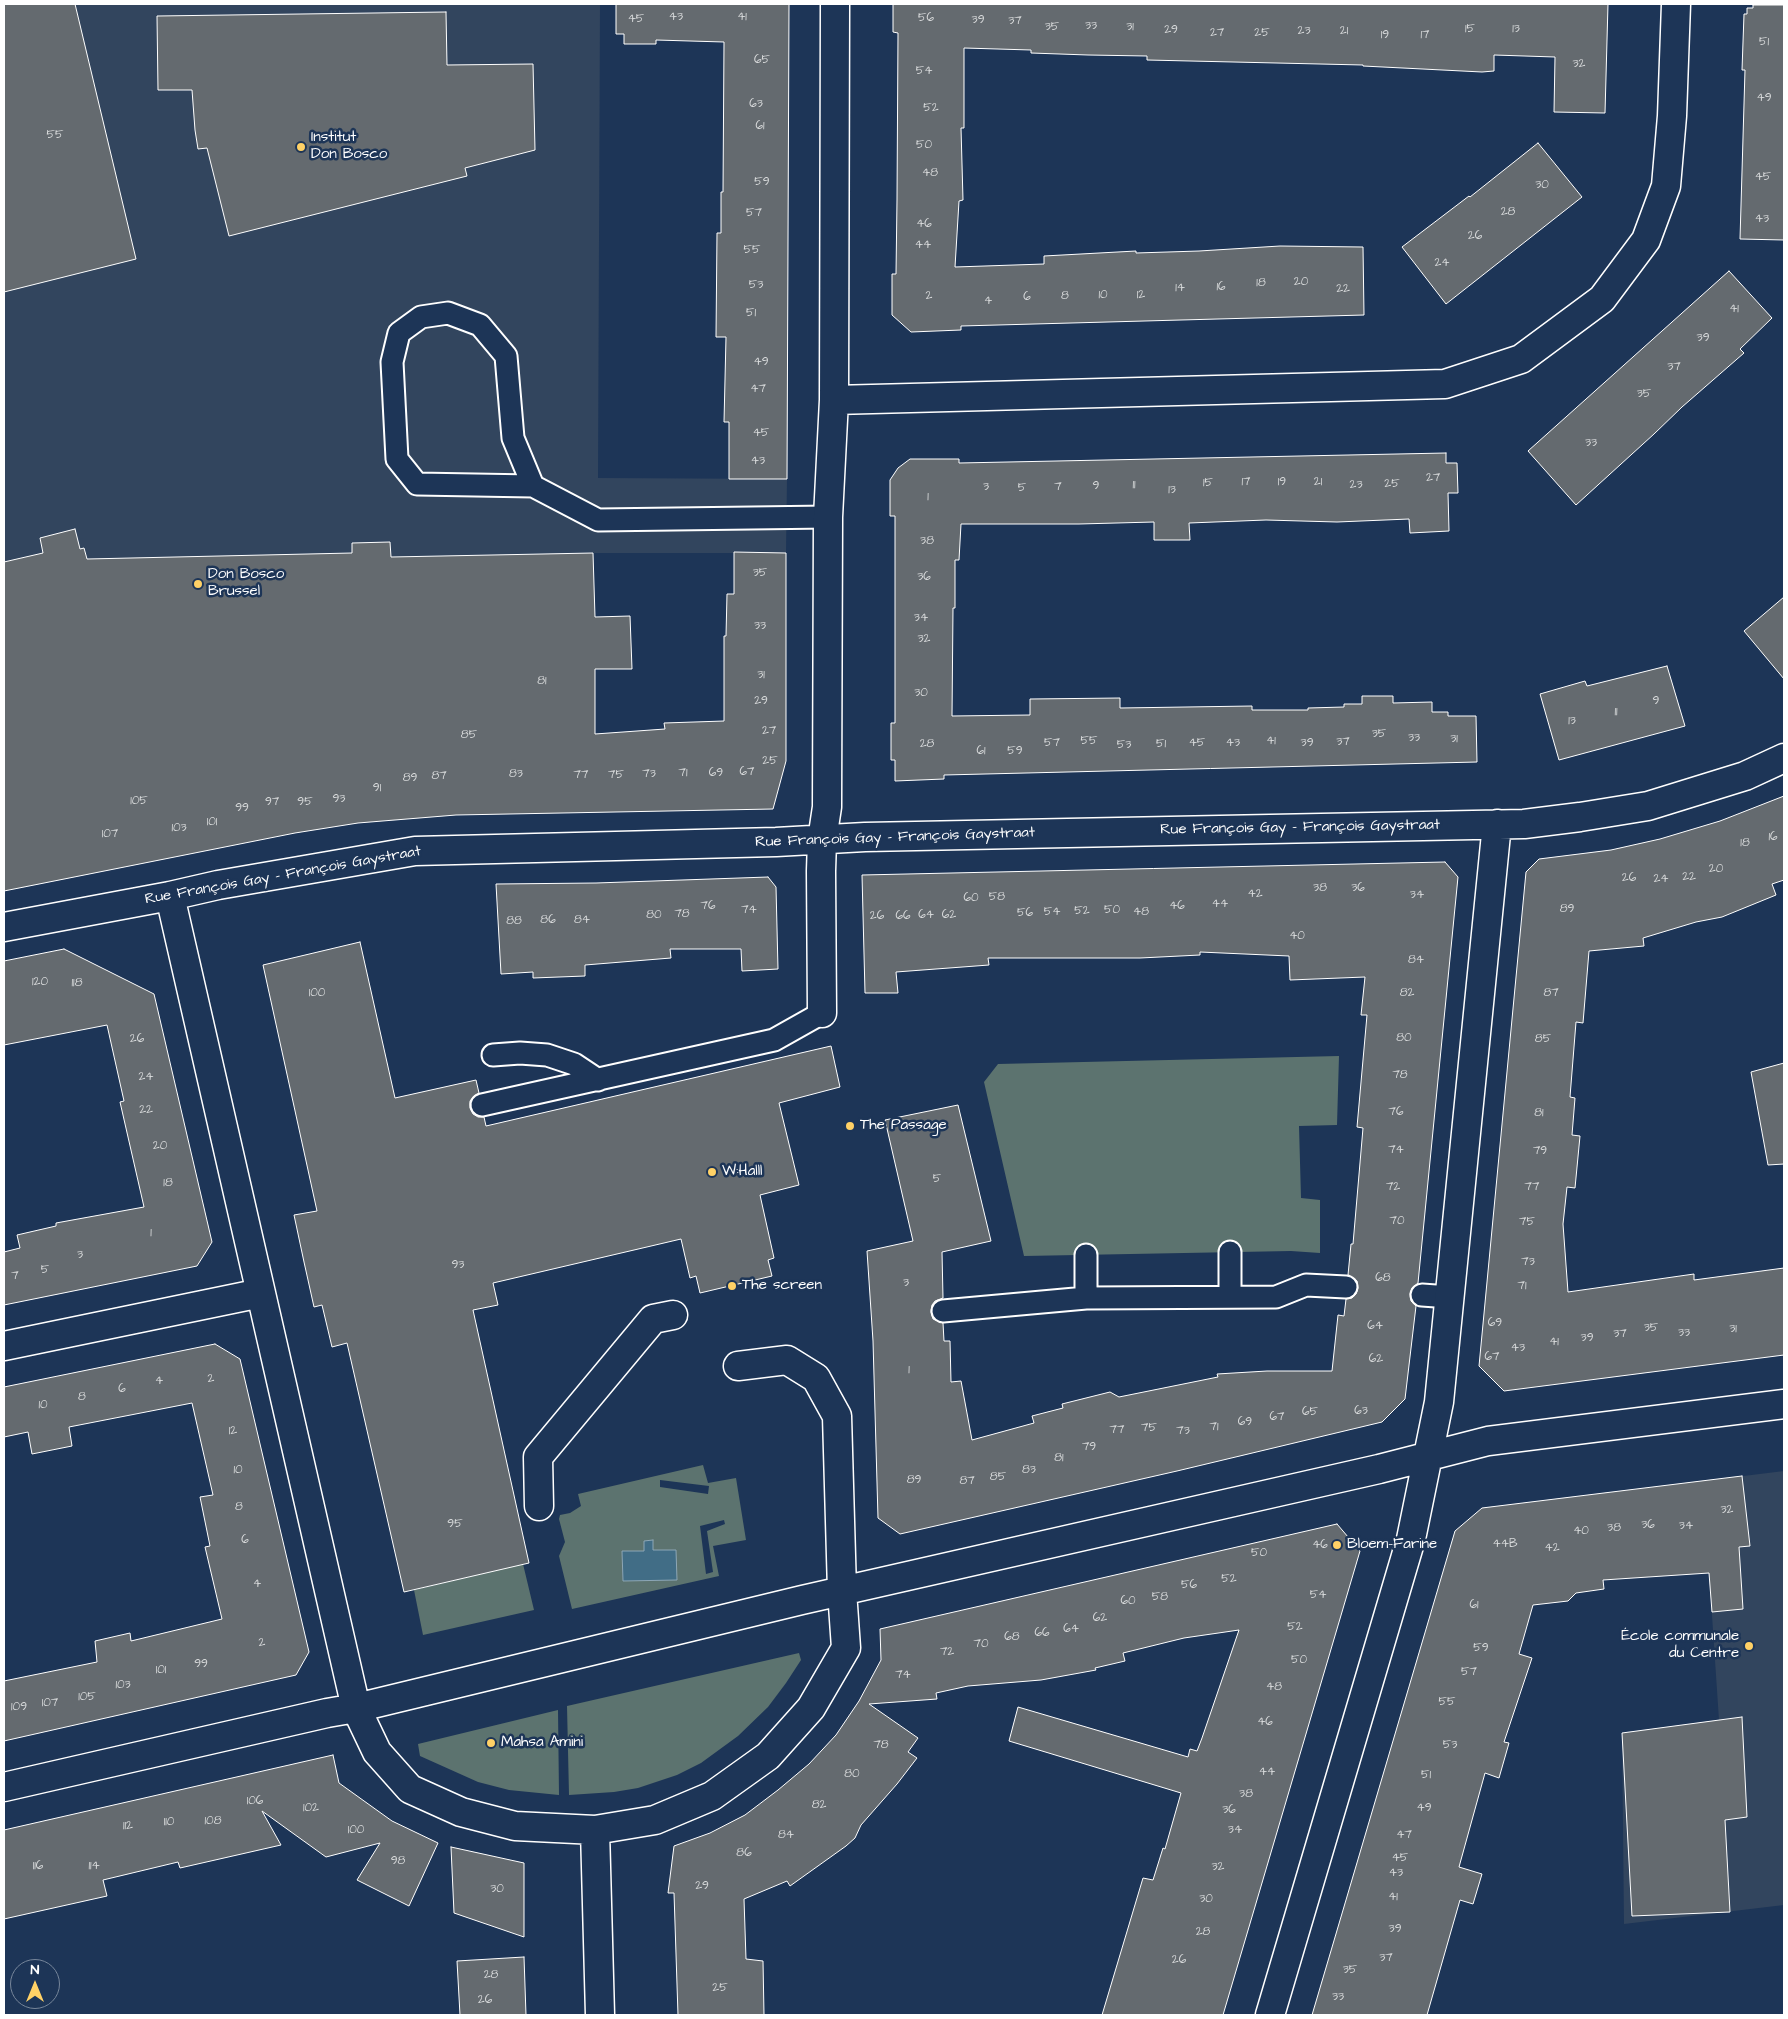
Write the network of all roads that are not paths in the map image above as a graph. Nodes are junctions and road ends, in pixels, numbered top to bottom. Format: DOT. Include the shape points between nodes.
graph roads {
  1 [pos="835,4"];
  2 [pos="1676,4"];
  3 [pos="834,400"];
  4 [pos="533,486"];
  5 [pos="828,517"];
  6 [pos="1784,758"];
  7 [pos="1497,824"];
  8 [pos="822,840"];
  9 [pos="170,896"];
  10 [pos="4,927"];
  11 [pos="822,1013"];
  12 [pos="493,1054"];
  13 [pos="598,1080"];
  14 [pos="482,1105"];
  15 [pos="1230,1252"];
  16 [pos="1086,1255"];
  17 [pos="1346,1287"];
  18 [pos="261,1293"];
  19 [pos="1422,1295"];
  20 [pos="1086,1298"];
  21 [pos="1230,1298"];
  22 [pos="1450,1298"];
  23 [pos="943,1311"];
  24 [pos="673,1315"];
  25 [pos="4,1346"];
  26 [pos="738,1366"];
  27 [pos="1784,1404"];
  28 [pos="1428,1457"];
  29 [pos="539,1506"];
  30 [pos="842,1591"];
  31 [pos="356,1708"];
  32 [pos="4,1787"];
  33 [pos="595,1830"];
  34 [pos="600,2015"];
  35 [pos="1270,2015"];
  1 -- 3 [label="street"];
  2 -- 3 [label="street" via="1666,186 1646,240 1602,299 1522,359 1444,384"];
  3 -- 5 [label="street"];
  4 -- 4 [label="lane" via="416,484 396,459 392,362 399,333 421,317 448,313 480,325 506,356 513,438"];
  4 -- 5 [label="lane" via="598,520"];
  5 -- 8 [label="street" via="827,807"];
  6 -- 7 [label="street, Rue François Gay - François Gaystraat" via="1745,776 1648,806 1524,824"];
  7 -- 8 [label="street, Rue François Gay - François Gaystraat"];
  7 -- 22 [label="street"];
  8 -- 9 [label="street, Rue François Gay - François Gaystraat" via="415,852"];
  8 -- 11 [label="street"];
  9 -- 10 [label="street, Rue François Gay - François Gaystraat"];
  9 -- 18 [label="street"];
  11 -- 13 [label="lane" via="774,1040"];
  12 -- 13 [label="lane" via="547,1055 574,1064"];
  13 -- 14 [label="lane"];
  15 -- 21 [label="lane"];
  16 -- 20 [label="lane"];
  17 -- 21 [label="lane" via="1306,1285 1276,1297"];
  18 -- 25 [label="street"];
  18 -- 31 [label="street"];
  19 -- 22 [label="lane"];
  20 -- 21 [label="lane"];
  20 -- 23 [label="lane"];
  22 -- 28 [label="street" via="1439,1402"];
  24 -- 29 [label="street" via="653,1319 538,1457"];
  26 -- 30 [label="street" via="787,1360 816,1378 837,1416"];
  27 -- 28 [label="street" via="1488,1442"];
  28 -- 30 [label="street"];
  28 -- 35 [label="street" via="1408,1547"];
  30 -- 31 [label="street"];
  30 -- 33 [label="street" via="846,1648 811,1708 768,1756 712,1796 696,1803 655,1820"];
  31 -- 32 [label="street"];
  31 -- 33 [label="street" via="377,1752 410,1789 461,1812 515,1826"];
  33 -- 34 [label="street"];
}
